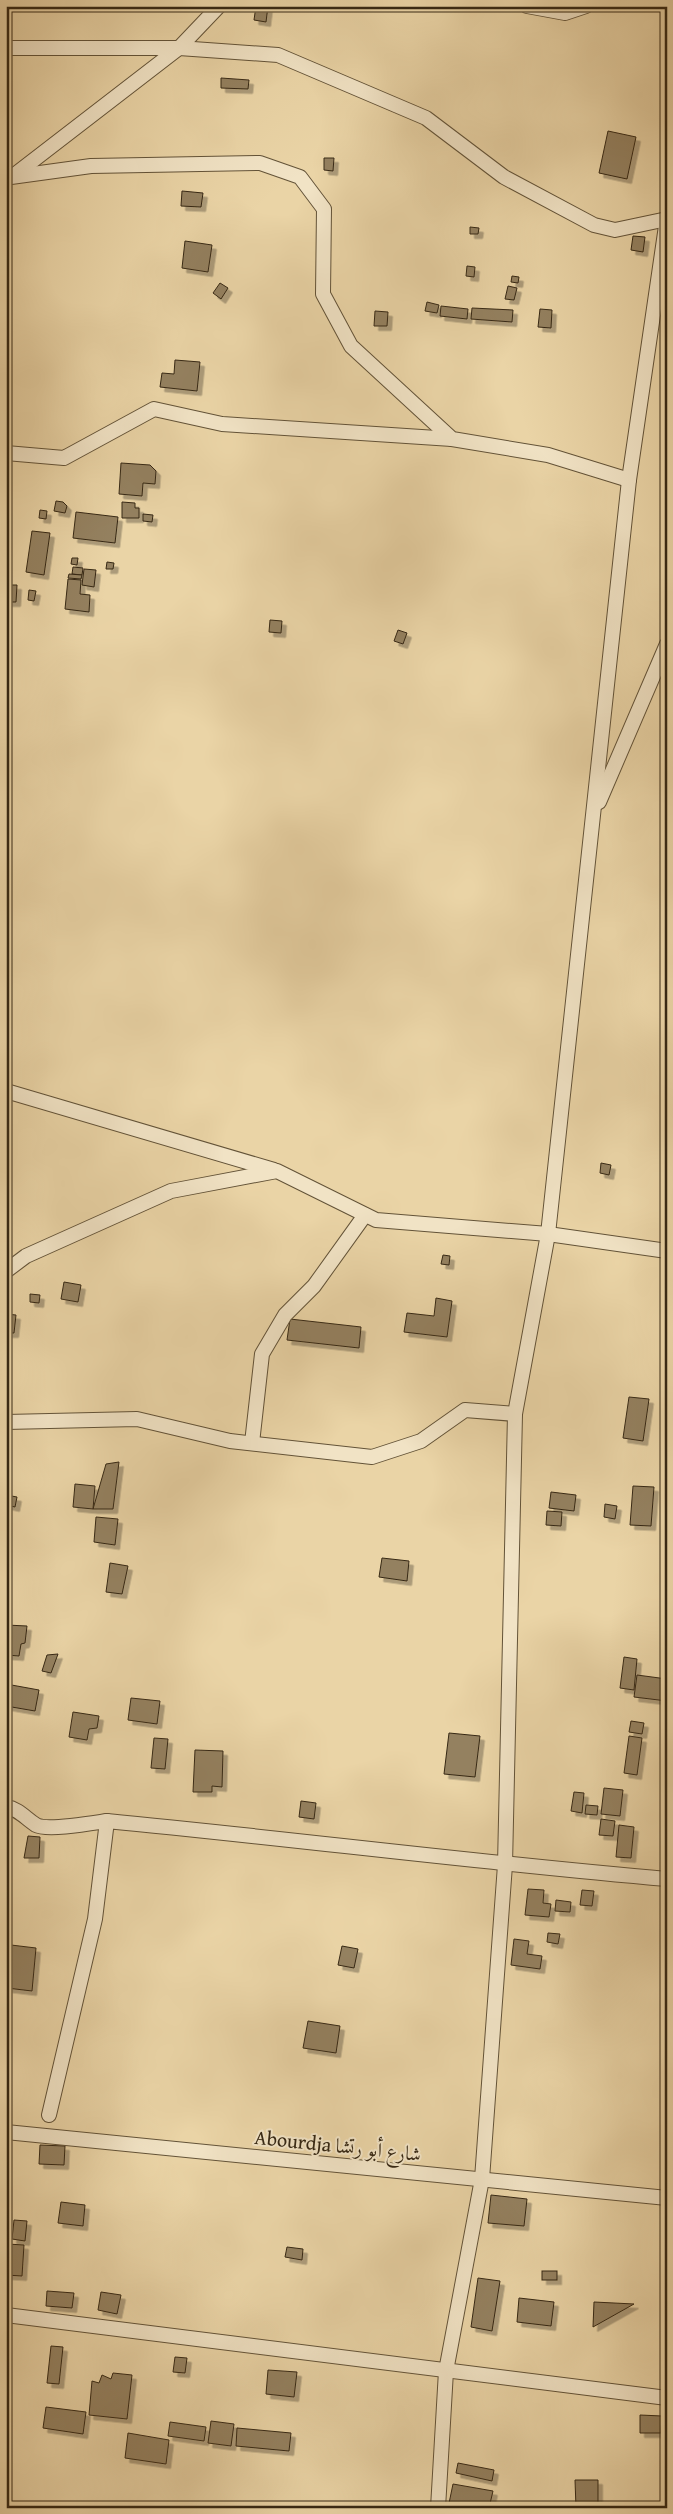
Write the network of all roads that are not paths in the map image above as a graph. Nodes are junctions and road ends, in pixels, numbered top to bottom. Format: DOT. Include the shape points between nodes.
graph roads {
  1 [pos="219,6"];
  2 [pos="526,6"];
  3 [pos="586,6"];
  4 [pos="6,48"];
  5 [pos="179,48"];
  6 [pos="9,179"];
  7 [pos="667,219"];
  8 [pos="452,439"];
  9 [pos="6,453"];
  10 [pos="629,480"];
  11 [pos="667,644"];
  12 [pos="593,816"];
  13 [pos="6,1091"];
  14 [pos="277,1171"];
  15 [pos="365,1214"];
  16 [pos="548,1234"];
  17 [pos="667,1251"];
  18 [pos="6,1271"];
  19 [pos="515,1414"];
  20 [pos="6,1422"];
  21 [pos="252,1443"];
  22 [pos="6,1807"];
  23 [pos="107,1821"];
  24 [pos="505,1866"];
  25 [pos="667,1879"];
  26 [pos="49,2115"];
  27 [pos="6,2132"];
  28 [pos="482,2180"];
  29 [pos="667,2198"];
  30 [pos="6,2315"];
  31 [pos="446,2371"];
  32 [pos="667,2398"];
  33 [pos="438,2508"];
  1 -- 5 [label="street"];
  2 -- 3 [label="street" via="565,13"];
  4 -- 5 [label="street"];
  5 -- 6 [label="street"];
  5 -- 7 [label="street" via="278,54 426,118 504,177 594,225 615,230"];
  6 -- 8 [label="street" via="91,166 260,163 300,177 324,209 322,294 351,346"];
  7 -- 10 [label="street"];
  8 -- 9 [label="street" via="222,424 154,409 64,458"];
  8 -- 10 [label="street" via="548,455"];
  10 -- 12 [label="street"];
  11 -- 12 [label="street"];
  12 -- 16 [label="street"];
  13 -- 14 [label="street"];
  14 -- 15 [label="street"];
  14 -- 18 [label="street" via="171,1192 26,1256"];
  15 -- 16 [label="street" via="376,1220"];
  15 -- 21 [label="street" via="314,1286 285,1316 262,1354"];
  16 -- 17 [label="street"];
  16 -- 19 [label="street"];
  19 -- 21 [label="street" via="465,1410 421,1440 372,1457"];
  19 -- 24 [label="street"];
  20 -- 21 [label="street" via="137,1419 230,1441"];
  22 -- 23 [label="street" via="15,1808 38,1826"];
  23 -- 24 [label="street"];
  23 -- 26 [label="street" via="95,1919"];
  24 -- 25 [label="street"];
  24 -- 28 [label="street"];
  27 -- 28 [label="street, Abourdja شارع أبو رتشا"];
  28 -- 29 [label="street, Abourdja شارع أبو رتشا"];
  28 -- 31 [label="street"];
  30 -- 31 [label="street"];
  31 -- 32 [label="street"];
  31 -- 33 [label="street"];
}
